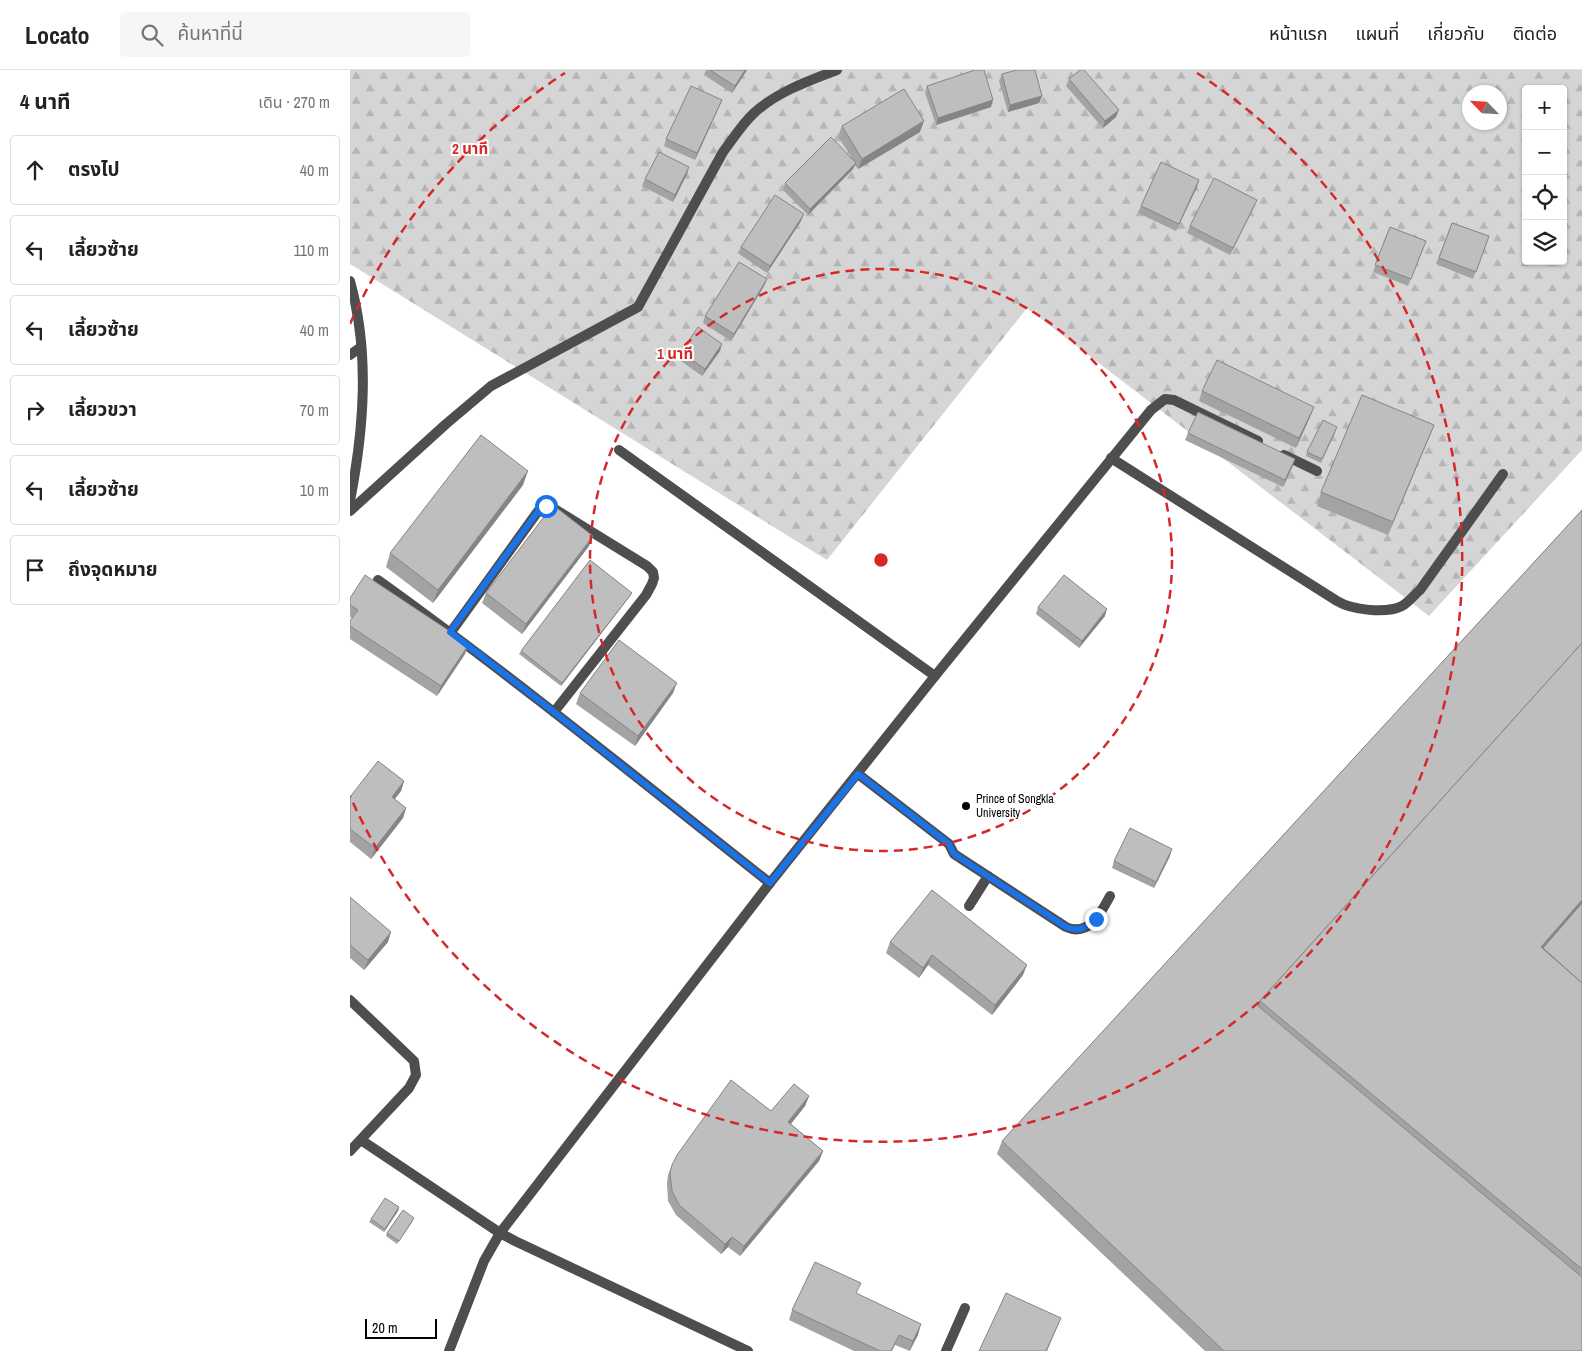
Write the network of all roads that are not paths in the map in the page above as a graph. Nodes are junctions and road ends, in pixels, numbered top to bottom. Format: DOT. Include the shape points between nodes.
graph roads {
  1 [pos="837,70"];
  2 [pos="350,281"];
  3 [pos="361,347"];
  4 [pos="350,355"];
  5 [pos="619,450"];
  6 [pos="1111,458"];
  7 [pos="1317,471"];
  8 [pos="1504,474"];
  9 [pos="350,501"];
  10 [pos="350,511"];
  11 [pos="378,580"];
  12 [pos="450,632"];
  13 [pos="935,676"];
  14 [pos="554,712"];
  15 [pos="858,774"];
  16 [pos="988,876"];
  17 [pos="770,883"];
  18 [pos="1110,896"];
  19 [pos="969,906"];
  20 [pos="350,1000"];
  21 [pos="361,1140"];
  22 [pos="350,1151"];
  23 [pos="500,1234"];
  24 [pos="965,1308"];
  25 [pos="449,1351"];
  26 [pos="748,1351"];
  27 [pos="946,1351"];
  1 -- 10 [label="street" via="774,98 754,113 738,132 723,152 638,307 491,386"];
  2 -- 3 [label="street"];
  3 -- 4 [label="street"];
  3 -- 9 [label="street" via="363,416"];
  5 -- 13 [label="street"];
  6 -- 7 [label="street" via="1151,410 1165,399 1179,402"];
  6 -- 8 [label="street" via="1337,602 1382,611 1403,605 1420,590"];
  6 -- 13 [label="street"];
  11 -- 12 [label="street"];
  12 -- 14 [label="street"];
  12 -- 14 [label="street" via="539,510 546,506 647,566 654,578 646,595"];
  13 -- 15 [label="street"];
  14 -- 17 [label="street"];
  15 -- 16 [label="street" via="949,844 954,854"];
  15 -- 17 [label="street"];
  16 -- 18 [label="street" via="1071,929 1083,929 1092,924"];
  16 -- 19 [label="street"];
  17 -- 23 [label="street"];
  20 -- 21 [label="street" via="414,1061 416,1068 409,1088"];
  21 -- 22 [label="street"];
  21 -- 23 [label="street"];
  23 -- 25 [label="street" via="484,1260"];
  23 -- 26 [label="street"];
  24 -- 27 [label="street"];
}
